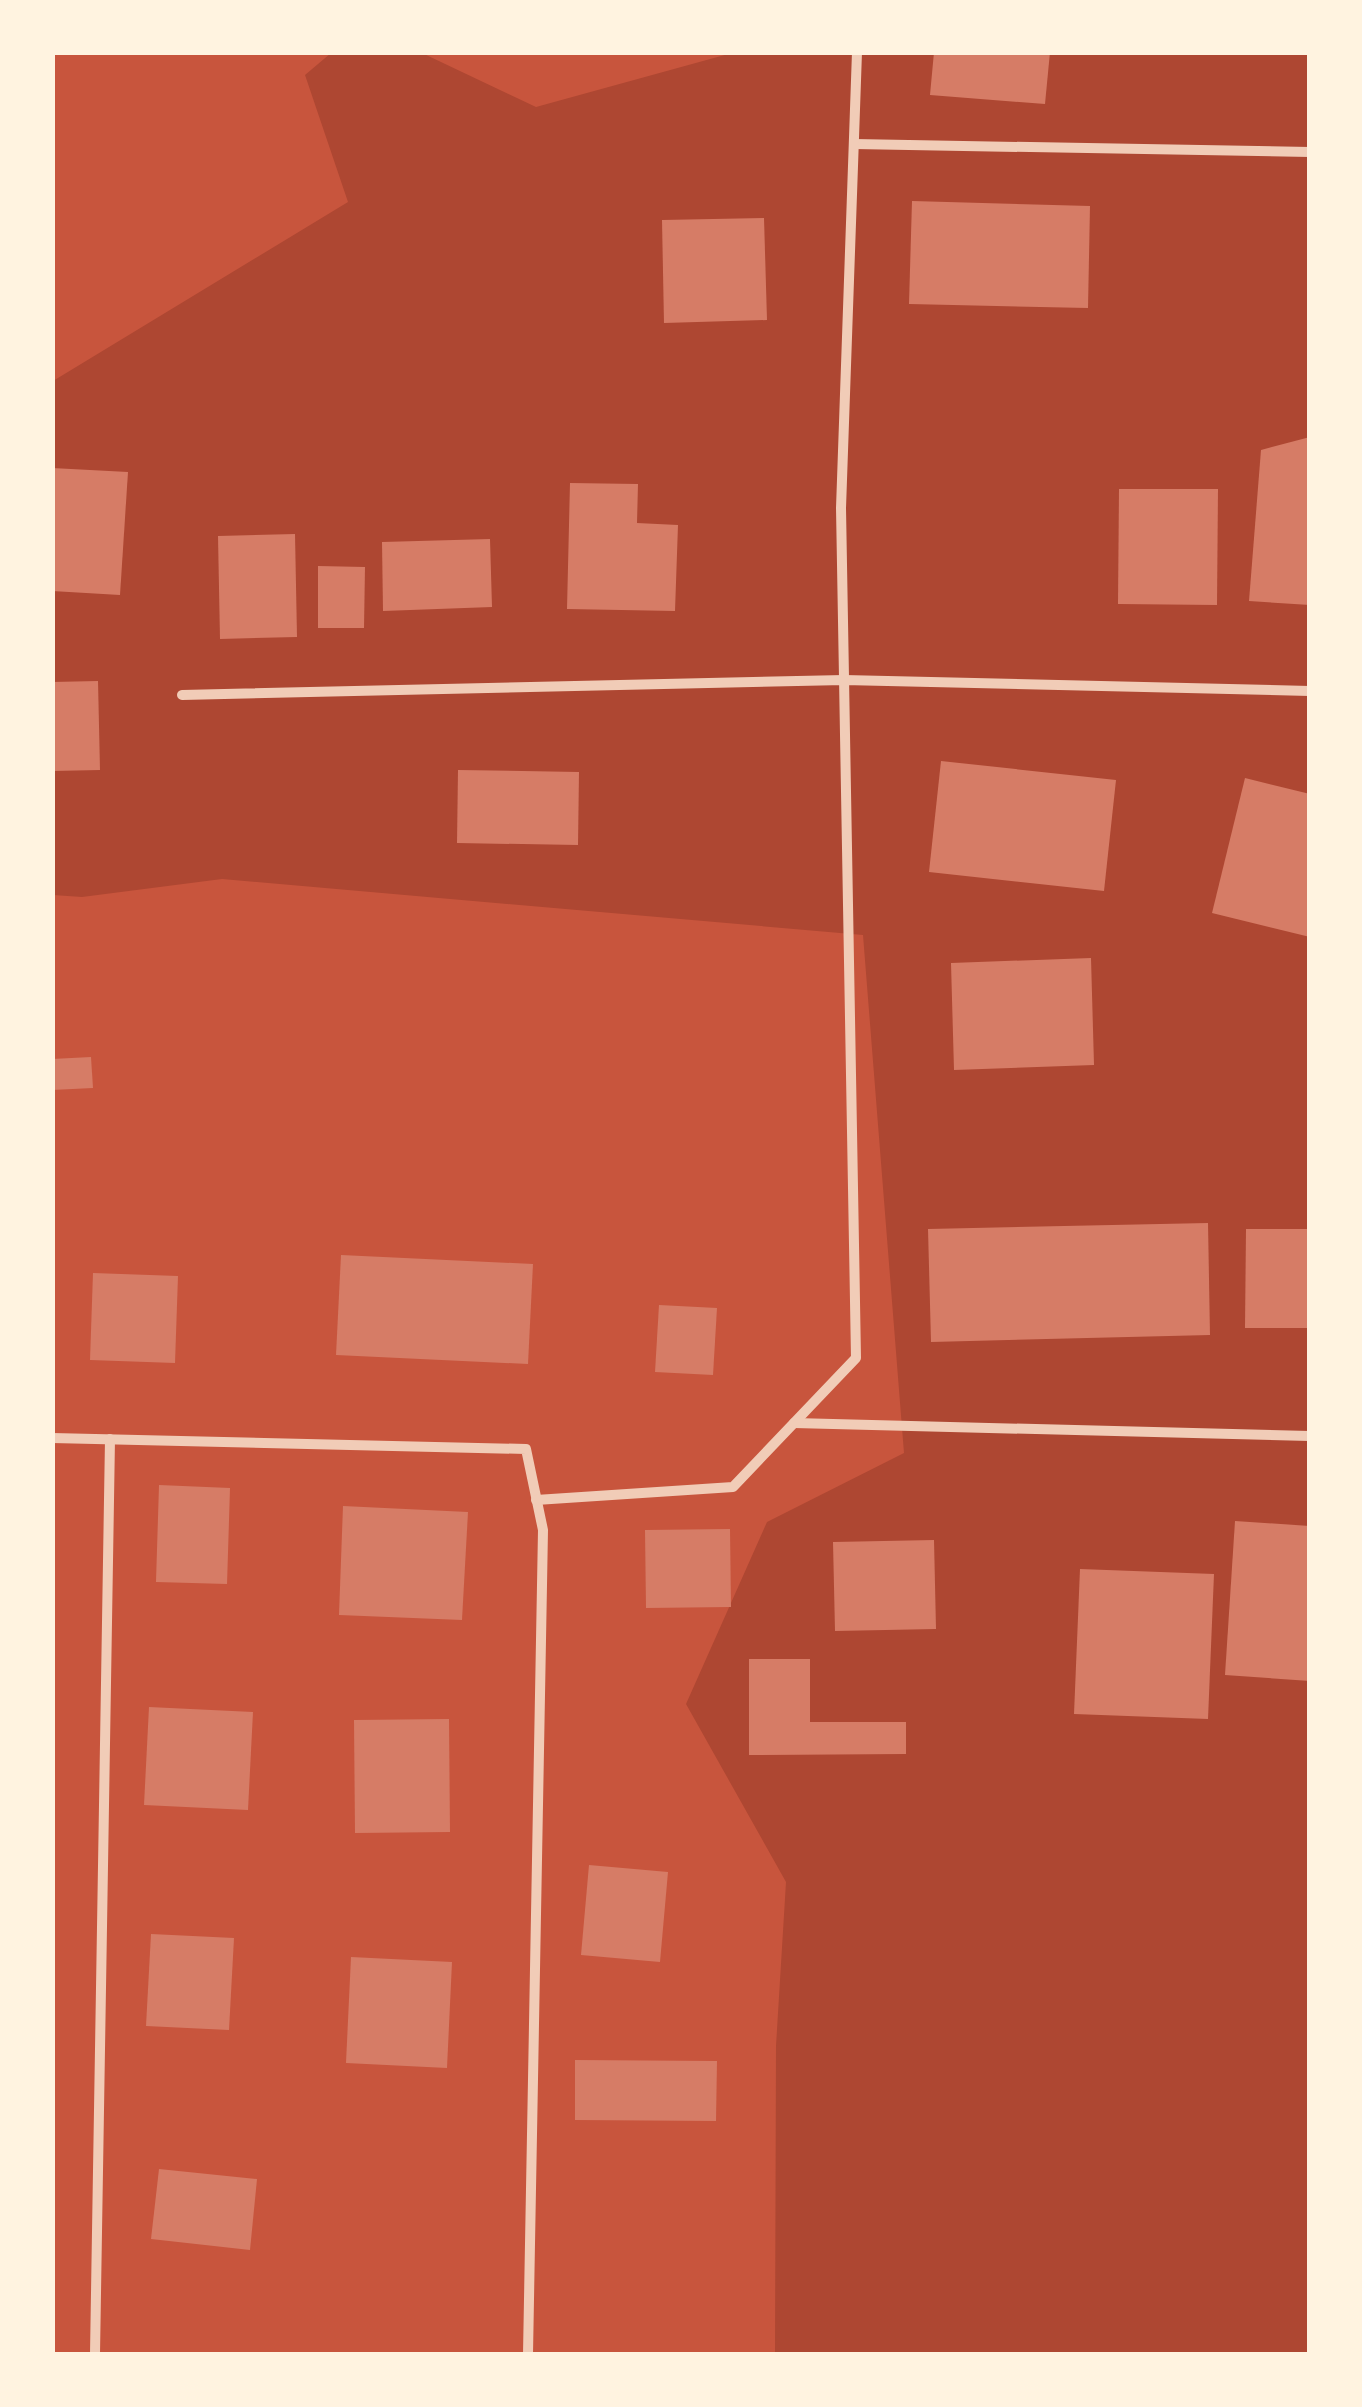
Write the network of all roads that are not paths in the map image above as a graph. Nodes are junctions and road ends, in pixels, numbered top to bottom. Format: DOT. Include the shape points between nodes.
graph roads {
  1 [pos="857,52"];
  2 [pos="854,144"];
  3 [pos="1310,152"];
  4 [pos="844,680"];
  5 [pos="1310,691"];
  6 [pos="182,695"];
  7 [pos="794,1423"];
  8 [pos="1310,1436"];
  9 [pos="52,1438"];
  10 [pos="110,1439"];
  11 [pos="536,1500"];
  12 [pos="95,2354"];
  13 [pos="528,2354"];
  1 -- 2 [label="street"];
  2 -- 3 [label="street"];
  2 -- 4 [label="street" via="841,508"];
  4 -- 5 [label="street"];
  4 -- 6 [label="street"];
  4 -- 7 [label="street" via="856,1358"];
  7 -- 8 [label="street"];
  7 -- 11 [label="street" via="733,1488"];
  9 -- 10 [label="street"];
  10 -- 11 [label="street" via="526,1449"];
  10 -- 12 [label="street"];
  11 -- 13 [label="street" via="543,1530"];
}
